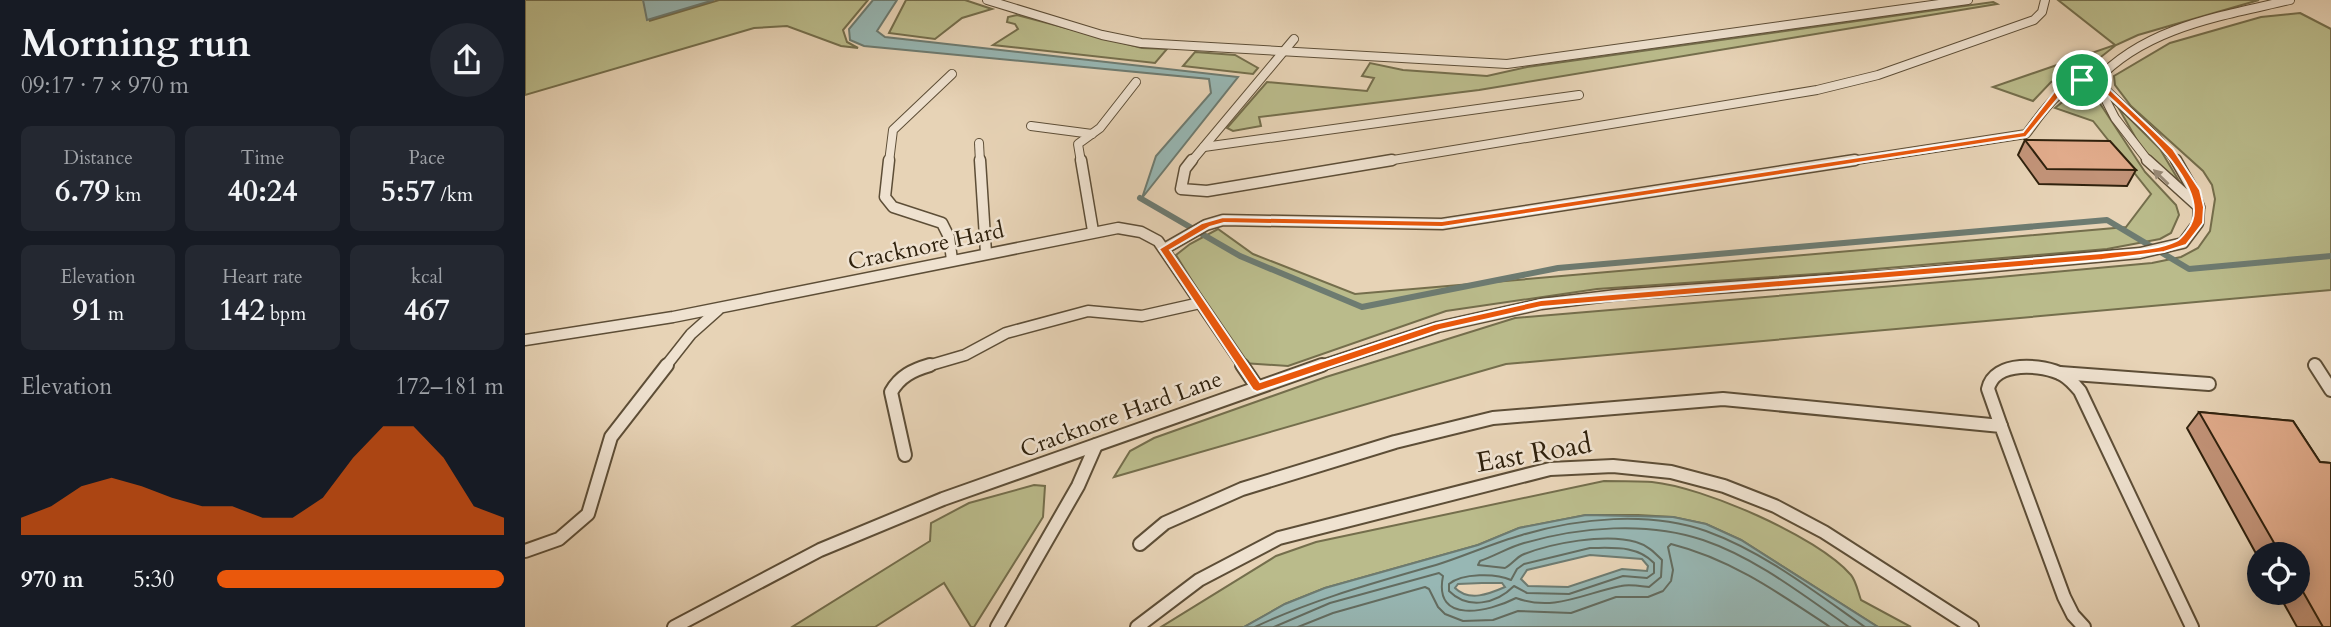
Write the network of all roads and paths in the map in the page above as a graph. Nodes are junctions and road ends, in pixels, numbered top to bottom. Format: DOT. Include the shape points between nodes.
graph roads {
  1 [pos="987,0"];
  2 [pos="1968,0"];
  3 [pos="2045,0"];
  4 [pos="2290,0"];
  5 [pos="1294,39"];
  6 [pos="1286,51"];
  7 [pos="952,74"];
  8 [pos="2096,80"];
  9 [pos="1136,82"];
  10 [pos="1579,95"];
  11 [pos="1031,126"];
  12 [pos="1092,134"];
  13 [pos="979,143"];
  14 [pos="1204,148"];
  15 [pos="2199,207"];
  16 [pos="1093,231"];
  17 [pos="1164,249"];
  18 [pos="986,253"];
  19 [pos="952,260"];
  20 [pos="1200,303"];
  21 [pos="723,306"];
  22 [pos="525,340"];
  23 [pos="2315,365"];
  24 [pos="2060,373"];
  25 [pos="2209,384"];
  26 [pos="1257,387"];
  27 [pos="2331,390"];
  28 [pos="2001,426"];
  29 [pos="1096,445"];
  30 [pos="905,455"];
  31 [pos="1140,544"];
  32 [pos="525,551"];
  33 [pos="674,627"];
  34 [pos="997,627"];
  35 [pos="1137,627"];
  36 [pos="1972,627"];
  37 [pos="2084,627"];
  38 [pos="2192,627"];
  1 -- 6 [label="lane" via="1141,43"];
  2 -- 6 [label="lane" via="1507,64"];
  3 -- 14 [label="lane" via="2034,20 1878,75 1817,90 1206,191 1181,188 1185,169"];
  4 -- 8 [label="lane" via="2183,28 2110,63"];
  5 -- 6 [label="lane"];
  6 -- 14 [label="lane"];
  7 -- 19 [label="lane" via="893,130 885,197 893,207 942,223"];
  15 -- 8 [label="lane, one-way" via="2140,156"];
  8 -- 15 [label="lane" via="2170,151 2195,190"];
  8 -- 17 [label="lane" via="2061,89 2026,134 1442,224 1223,220"];
  9 -- 12 [label="lane"];
  10 -- 14 [label="lane"];
  11 -- 12 [label="lane"];
  12 -- 16 [label="lane" via="1079,144"];
  13 -- 18 [label="lane"];
  15 -- 26 [label="lane, Cracknore Hard Lane" via="2192,234 2183,243 2164,249 1541,304 1438,327"];
  16 -- 17 [label="lane, Cracknore Hard" via="1118,228 1141,232"];
  16 -- 18 [label="lane, Cracknore Hard"];
  17 -- 20 [label="lane, Cracknore Hard"];
  18 -- 19 [label="lane, Cracknore Hard"];
  19 -- 21 [label="lane, Cracknore Hard"];
  20 -- 26 [label="lane, Cracknore Hard"];
  20 -- 30 [label="lane" via="1142,316 1088,311 1006,333 965,355 911,371 891,392"];
  21 -- 22 [label="lane, Cracknore Hard"];
  21 -- 32 [label="lane" via="691,334 611,437 587,514 559,539"];
  23 -- 27 [label="lane"];
  24 -- 25 [label="lane"];
  24 -- 28 [label="lane" via="2008,369 1990,380 1989,393"];
  24 -- 38 [label="lane" via="2080,391"];
  26 -- 29 [label="lane, Cracknore Hard Lane"];
  28 -- 31 [label="lane" via="1723,399 1493,418 1395,442 1242,489 1165,523"];
  28 -- 37 [label="lane" via="2064,597"];
  29 -- 33 [label="lane, Cracknore Hard Lane" via="943,499 820,550"];
  29 -- 34 [label="lane" via="1078,486"];
  35 -- 36 [label="lane, East Road" via="1199,580 1279,538 1538,472 1585,465 1678,472 1759,497 1798,516"];
}
